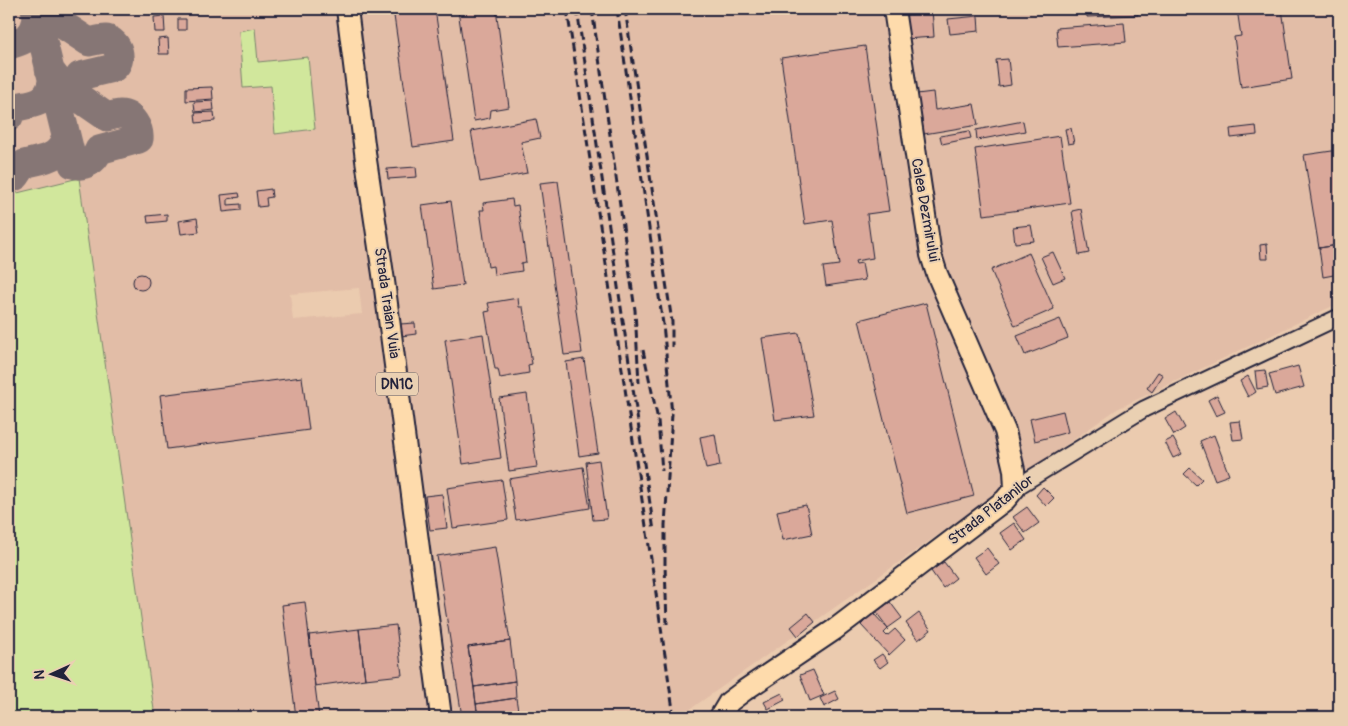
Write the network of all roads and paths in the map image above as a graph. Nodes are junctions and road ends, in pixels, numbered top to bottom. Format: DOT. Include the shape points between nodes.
graph roads {
  1 [pos="347,9"];
  2 [pos="894,9"];
  3 [pos="1339,317"];
  4 [pos="1015,488"];
  5 [pos="720,716"];
  6 [pos="441,717"];
  1 -- 6 [label="main road, Strada Traian Vuia / DN1C"];
  2 -- 4 [label="main road, Calea Dezmirului" via="932,255 937,274 1005,431"];
  3 -- 4 [label="street, Strada Platanilor" via="1144,409"];
  4 -- 5 [label="main road, Strada Platanilor" via="1005,500 834,630 729,702"];
}
